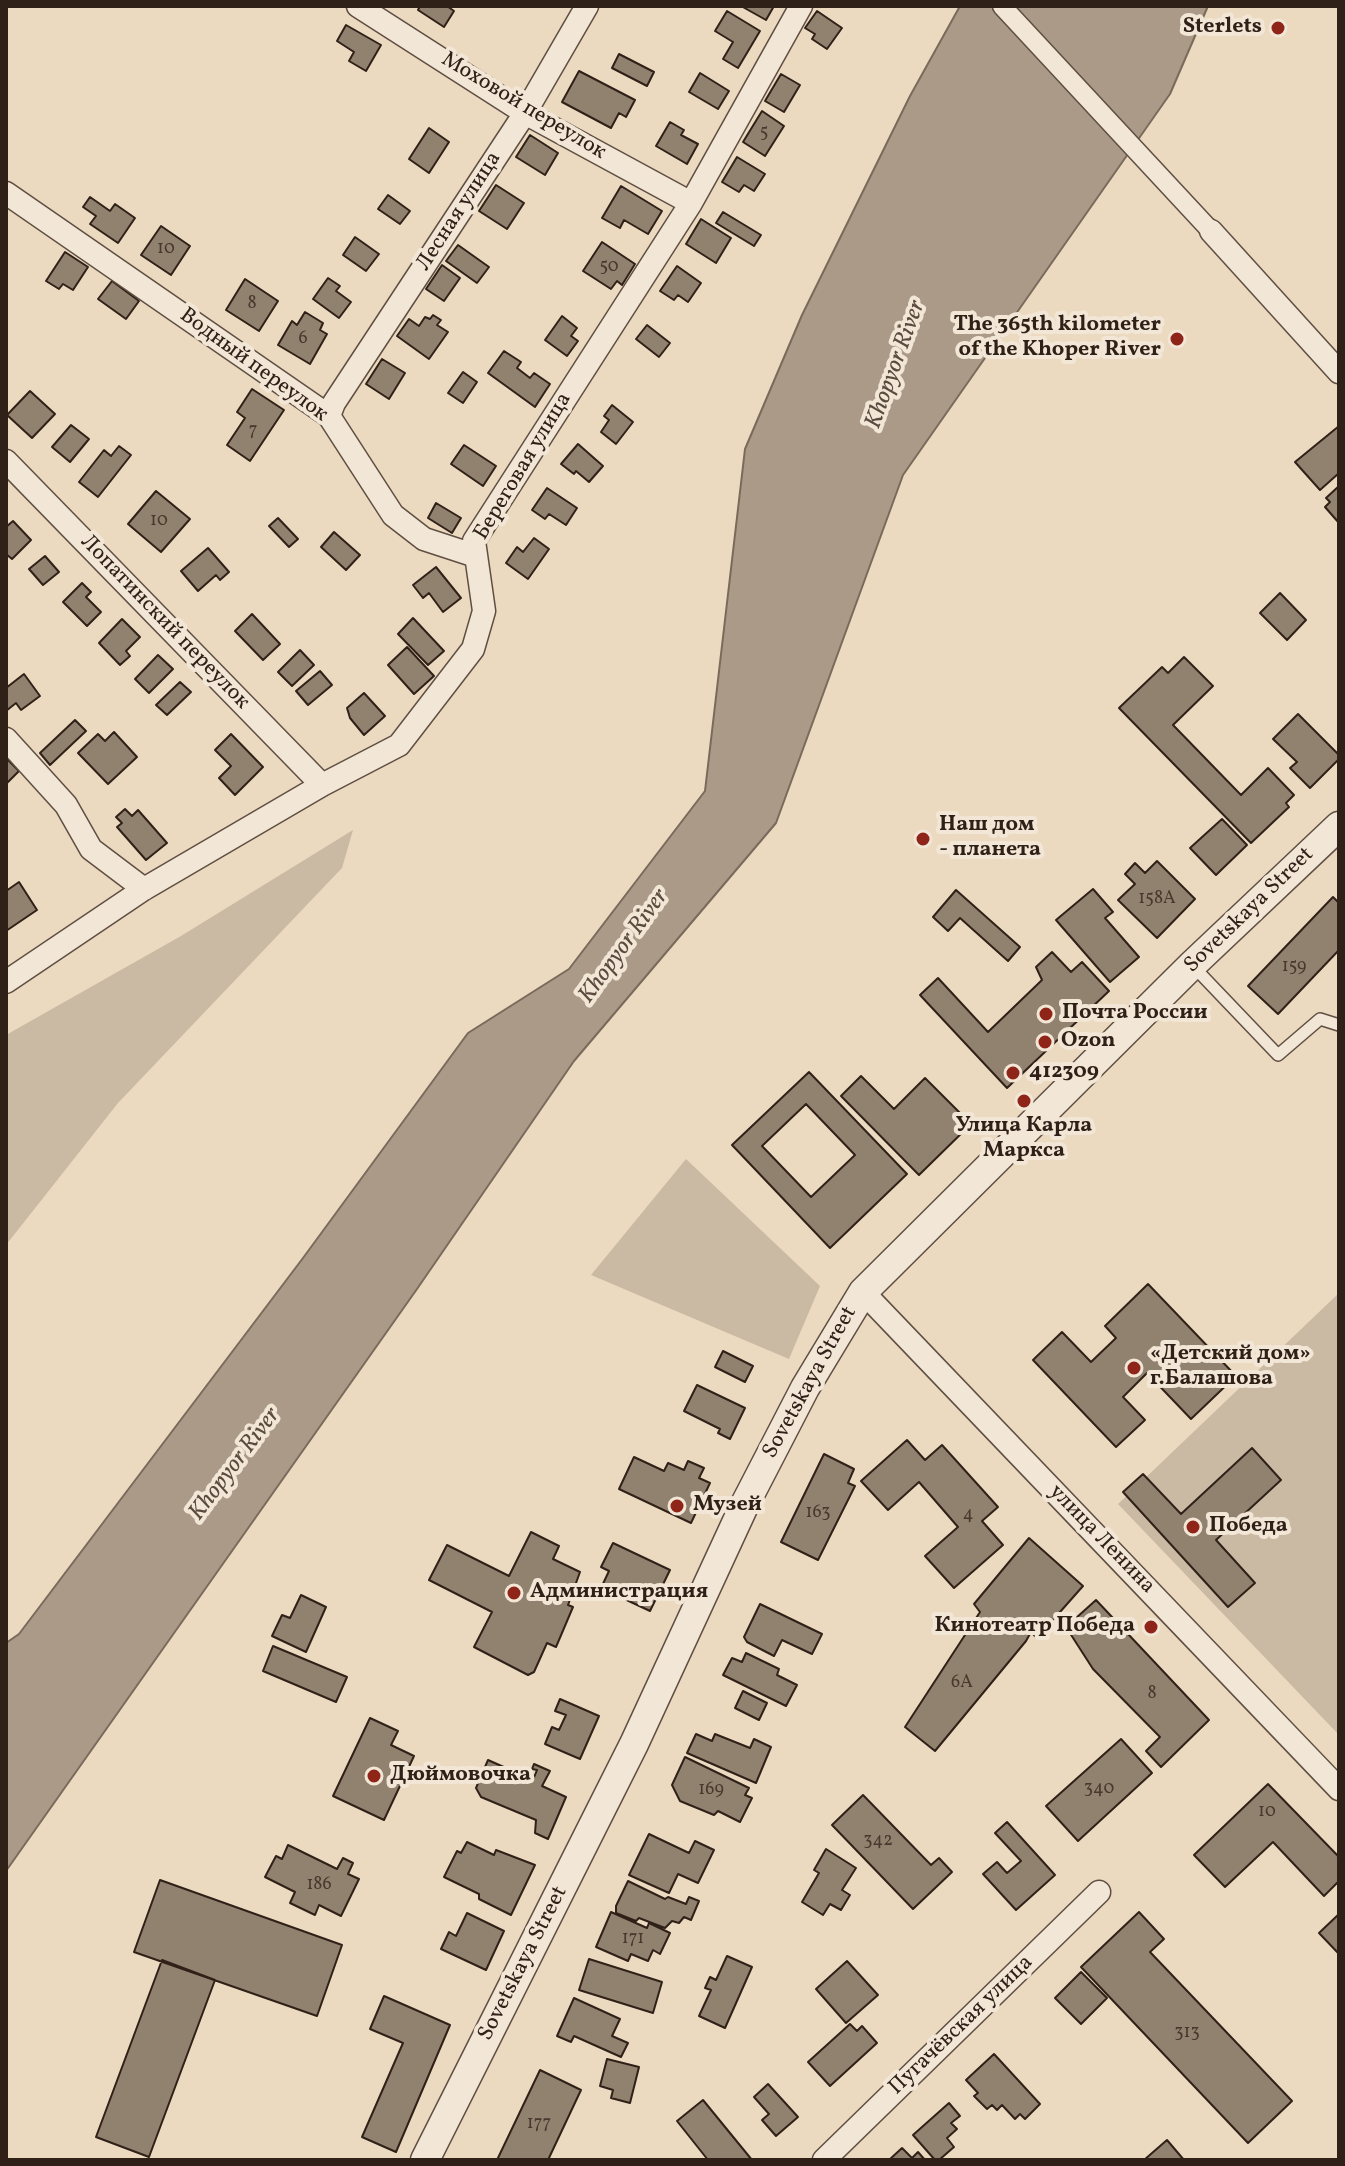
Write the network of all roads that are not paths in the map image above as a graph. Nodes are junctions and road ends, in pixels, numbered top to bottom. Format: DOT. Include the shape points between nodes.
graph roads {
  1 [pos="358,6"];
  2 [pos="587,6"];
  3 [pos="801,6"];
  4 [pos="1002,6"];
  5 [pos="525,113"];
  6 [pos="6,193"];
  7 [pos="691,203"];
  8 [pos="1211,231"];
  9 [pos="1339,372"];
  10 [pos="329,416"];
  11 [pos="6,461"];
  12 [pos="476,556"];
  13 [pos="6,739"];
  14 [pos="322,785"];
  15 [pos="1339,826"];
  16 [pos="144,889"];
  17 [pos="1192,965"];
  18 [pos="6,982"];
  19 [pos="1339,1025"];
  20 [pos="863,1292"];
  21 [pos="1339,1789"];
  22 [pos="1099,1892"];
  23 [pos="425,2160"];
  24 [pos="824,2160"];
  1 -- 5 [label="street, Моховой переулок"];
  2 -- 5 [label="street, Лесная улица"];
  3 -- 7 [label="street, Береговая улица"];
  4 -- 8 [label="street"];
  5 -- 7 [label="street, Моховой переулок"];
  5 -- 10 [label="street, Лесная улица"];
  6 -- 10 [label="street, Водный переулок"];
  7 -- 12 [label="street, Береговая улица" via="474,541"];
  8 -- 9 [label="street"];
  10 -- 12 [label="street, Водный переулок" via="393,515 424,539"];
  11 -- 14 [label="street, Лопатинский переулок"];
  12 -- 14 [label="street, Береговая улица" via="484,611 473,649 399,745"];
  13 -- 16 [label="street" via="66,805 91,849"];
  14 -- 16 [label="street, Береговая улица"];
  15 -- 17 [label="street, Sovetskaya Street"];
  16 -- 18 [label="street, Береговая улица"];
  17 -- 19 [label="lane" via="1278,1055 1320,1019"];
  17 -- 20 [label="street, Sovetskaya Street"];
  20 -- 21 [label="street, улица Ленина"];
  20 -- 23 [label="street, Sovetskaya Street" via="805,1388 744,1506 634,1744"];
  22 -- 24 [label="street, Пугачёвская улица"];
}
